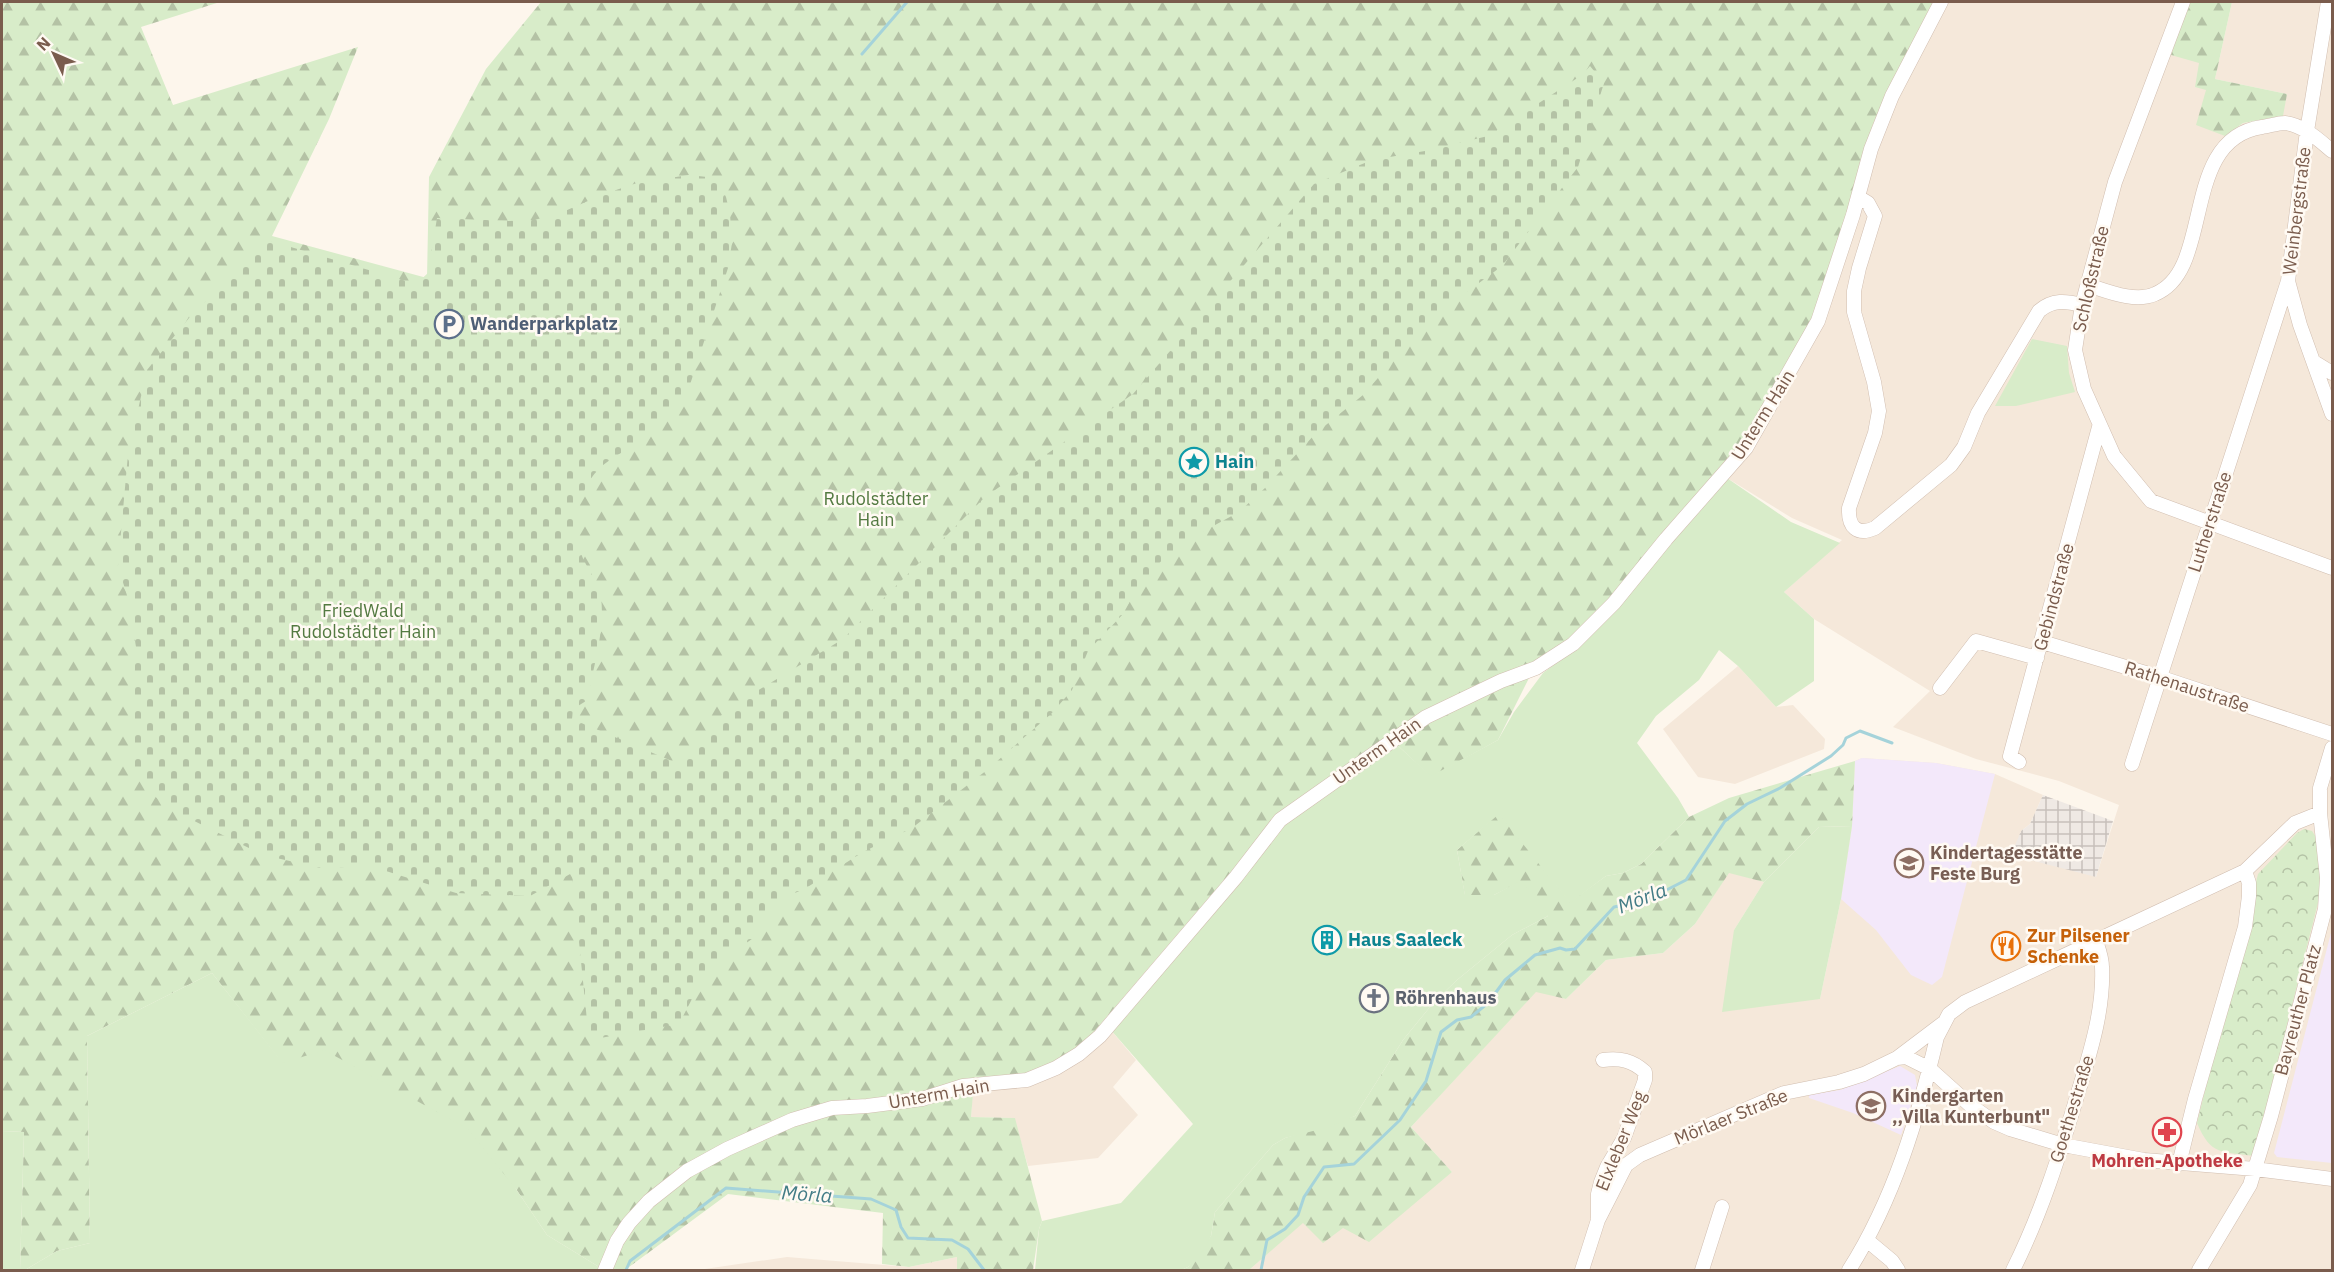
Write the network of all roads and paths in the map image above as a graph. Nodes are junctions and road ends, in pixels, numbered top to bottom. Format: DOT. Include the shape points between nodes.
graph roads {
  1 [pos="1941,2"];
  2 [pos="2183,2"];
  3 [pos="2328,2"];
  4 [pos="2307,131"];
  5 [pos="2332,151"];
  6 [pos="1858,197"];
  7 [pos="2288,281"];
  8 [pos="2088,285"];
  9 [pos="2082,305"];
  10 [pos="2314,362"];
  11 [pos="2332,373"];
  12 [pos="2332,414"];
  13 [pos="2099,427"];
  14 [pos="2114,456"];
  15 [pos="2091,464"];
  16 [pos="2210,524"];
  17 [pos="2332,568"];
  18 [pos="2042,642"];
  19 [pos="2037,658"];
  20 [pos="2159,677"];
  21 [pos="1940,688"];
  22 [pos="2332,734"];
  23 [pos="2332,748"];
  24 [pos="2019,762"];
  25 [pos="2132,764"];
  26 [pos="2320,813"];
  27 [pos="2244,872"];
  28 [pos="2330,878"];
  29 [pos="2096,941"];
  30 [pos="1944,1023"];
  31 [pos="1897,1058"];
  32 [pos="1603,1060"];
  33 [pos="1930,1069"];
  34 [pos="2062,1145"];
  35 [pos="2180,1164"];
  36 [pos="2255,1169"];
  37 [pos="2332,1179"];
  38 [pos="1721,1215"];
  39 [pos="1598,1220"];
  40 [pos="1868,1241"];
  41 [pos="605,1270"];
  42 [pos="1582,1270"];
  43 [pos="1702,1270"];
  44 [pos="1850,1270"];
  45 [pos="1898,1270"];
  46 [pos="2013,1270"];
  47 [pos="2199,1270"];
  1 -- 6 [label="street, Unterm Hain" via="1892,96"];
  2 -- 8 [label="street, Schloßstraße" via="2115,182"];
  3 -- 4 [label="street, Weinbergstraße"];
  4 -- 5 [label="street"];
  4 -- 7 [label="street, Weinbergstraße"];
  4 -- 8 [label="street" via="2286,123 2248,129 2230,141 2214,164 2187,255 2172,284 2152,296 2123,295"];
  6 -- 9 [label="street" via="1868,203 1875,216 1859,268 1854,312 1879,411 1849,508 1852,526 1857,530 1875,528 1951,465 2039,311 2060,301"];
  6 -- 41 [label="street, Unterm Hain" via="1818,321 1746,448 1614,603 1573,644 1536,668 1426,717 1280,820 1100,1036 1079,1054 1027,1080 963,1086 922,1099 832,1108 792,1120 727,1149 687,1171 649,1201 617,1241"];
  7 -- 10 [label="street, Weinbergstraße"];
  7 -- 16 [label="street, Lutherstraße"];
  8 -- 9 [label="street, Schloßstraße"];
  9 -- 13 [label="street, Schloßstraße" via="2075,350 2084,389"];
  10 -- 11 [label="street"];
  10 -- 12 [label="street, Weinbergstraße"];
  13 -- 14 [label="street, Schloßstraße"];
  13 -- 15 [label="street, Gebindstraße"];
  14 -- 15 [label="street"];
  14 -- 16 [label="street, Schloßstraße" via="2151,501"];
  15 -- 18 [label="street, Gebindstraße"];
  16 -- 17 [label="street, Schloßstraße"];
  16 -- 20 [label="street, Lutherstraße"];
  18 -- 19 [label="street, Gebindstraße"];
  18 -- 20 [label="street, Rathenaustraße"];
  19 -- 21 [label="street" via="1973,637"];
  19 -- 24 [label="street, Gebindstraße" via="2010,756"];
  20 -- 22 [label="street, Rathenaustraße"];
  20 -- 25 [label="street, Lutherstraße"];
  23 -- 26 [label="street, Bayreuther Platz" via="2320,788"];
  26 -- 27 [label="street" via="2295,824"];
  26 -- 28 [label="street, Bayreuther Platz"];
  27 -- 29 [label="street"];
  27 -- 35 [label="street" via="2249,883 2245,927"];
  28 -- 36 [label="street, Bayreuther Platz"];
  29 -- 30 [label="street" via="1956,1008"];
  29 -- 34 [label="street, Goethestraße" via="2101,954 2101,993 2093,1043"];
  30 -- 31 [label="street, Mörlaer Straße"];
  30 -- 33 [label="street"];
  31 -- 33 [label="street" via="1912,1059"];
  31 -- 39 [label="street, Mörlaer Straße" via="1839,1082 1784,1093 1640,1155 1626,1165"];
  32 -- 39 [label="street, Elxleber Weg" via="1629,1061 1645,1072 1645,1080 1624,1138 1601,1182"];
  33 -- 34 [label="street" via="1994,1122"];
  33 -- 40 [label="street" via="1909,1145"];
  34 -- 35 [label="street"];
  34 -- 46 [label="street, Goethestraße"];
  35 -- 36 [label="street"];
  36 -- 37 [label="street"];
  36 -- 47 [label="street, Bayreuther Platz" via="2242,1202"];
  38 -- 43 [label="street"];
  39 -- 42 [label="street"];
  40 -- 44 [label="street"];
  40 -- 45 [label="street"];
}
